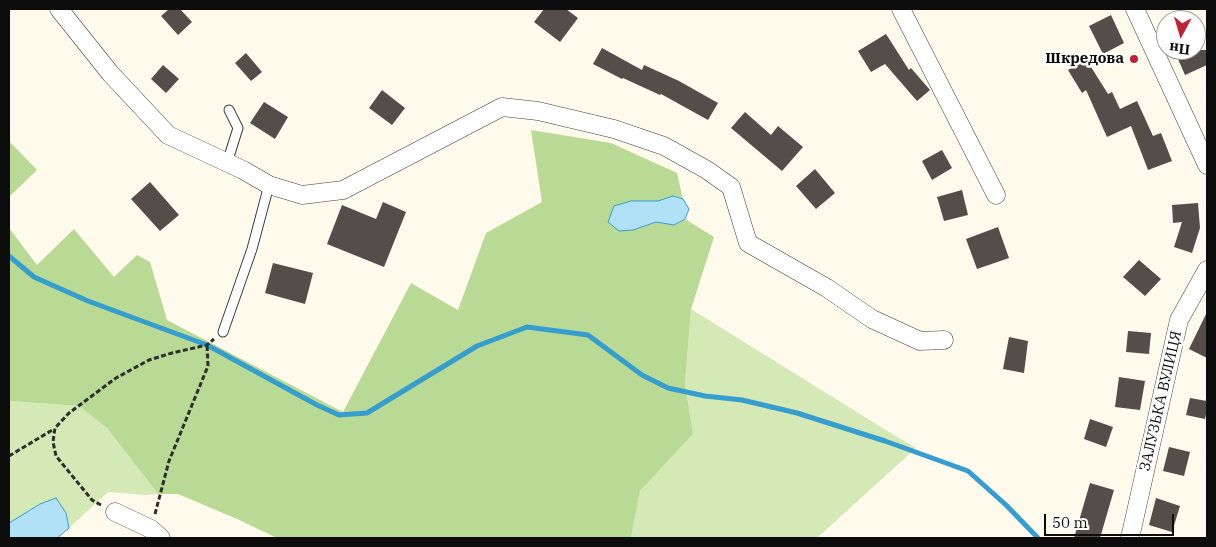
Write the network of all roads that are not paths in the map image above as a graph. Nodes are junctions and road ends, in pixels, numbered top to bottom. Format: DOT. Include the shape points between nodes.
graph roads {
  1 [pos="59,9"];
  2 [pos="901,9"];
  3 [pos="1135,9"];
  4 [pos="229,110"];
  5 [pos="227,163"];
  6 [pos="1207,166"];
  7 [pos="269,185"];
  8 [pos="996,195"];
  9 [pos="1207,270"];
  10 [pos="223,332"];
  11 [pos="944,340"];
  12 [pos="114,512"];
  13 [pos="156,534"];
  14 [pos="1130,538"];
  1 -- 5 [label="street" via="110,73 168,136"];
  2 -- 8 [label="street"];
  3 -- 6 [label="street"];
  4 -- 5 [label="lane" via="238,128"];
  5 -- 7 [label="street"];
  7 -- 10 [label="lane" via="252,249"];
  7 -- 11 [label="street" via="302,195 344,190 502,107 538,111 664,146 707,170 731,187 748,243 827,288 872,319 920,341"];
  9 -- 14 [label="street, ЗАЛУЗЬКА ВУЛИЦЯ" via="1179,320"];
  12 -- 13 [label="street"];
}
